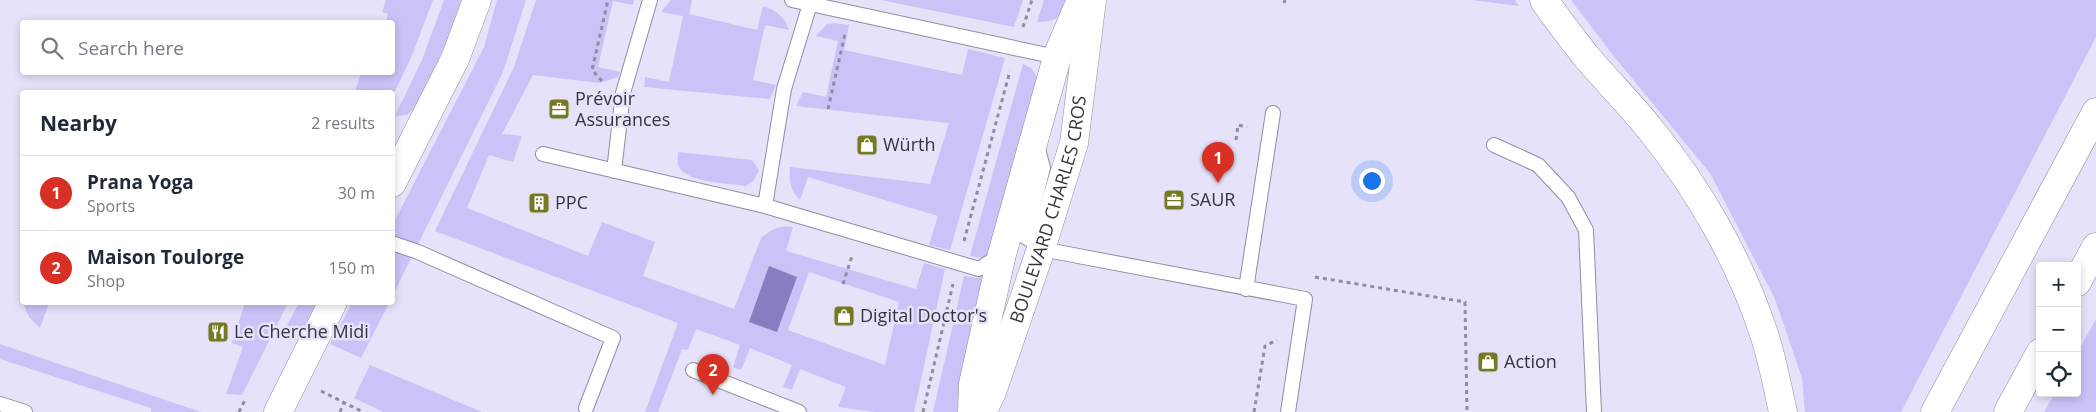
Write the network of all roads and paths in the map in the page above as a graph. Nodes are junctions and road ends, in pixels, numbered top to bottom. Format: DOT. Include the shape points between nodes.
graph roads {
  1 [pos="477,0"];
  2 [pos="650,0"];
  3 [pos="792,0"];
  4 [pos="1032,0"];
  5 [pos="1081,0"];
  6 [pos="1092,0"];
  7 [pos="1544,0"];
  8 [pos="810,4"];
  9 [pos="849,12"];
  10 [pos="1025,20"];
  11 [pos="1058,54"];
  12 [pos="1010,69"];
  13 [pos="828,109"];
  14 [pos="2096,112"];
  15 [pos="1273,114"];
  16 [pos="1251,127"];
  17 [pos="1035,136"];
  18 [pos="1236,140"];
  19 [pos="1494,144"];
  20 [pos="543,154"];
  21 [pos="614,171"];
  22 [pos="395,177"];
  23 [pos="765,206"];
  24 [pos="858,234"];
  25 [pos="395,244"];
  26 [pos="963,244"];
  27 [pos="1042,246"];
  28 [pos="2096,247"];
  29 [pos="1002,254"];
  30 [pos="2081,275"];
  31 [pos="1310,276"];
  32 [pos="953,282"];
  33 [pos="843,284"];
  34 [pos="1246,289"];
  35 [pos="1288,297"];
  36 [pos="332,305"];
  37 [pos="2036,360"];
  38 [pos="693,370"];
  39 [pos="318,390"];
  40 [pos="246,398"];
  41 [pos="344,402"];
  42 [pos="0,404"];
  43 [pos="586,408"];
  44 [pos="25,412"];
  45 [pos="239,412"];
  46 [pos="278,412"];
  47 [pos="340,412"];
  48 [pos="363,412"];
  49 [pos="799,412"];
  50 [pos="923,412"];
  51 [pos="972,412"];
  52 [pos="982,412"];
  53 [pos="1254,412"];
  54 [pos="1288,412"];
  55 [pos="1467,412"];
  56 [pos="1594,412"];
  57 [pos="1783,412"];
  58 [pos="1935,412"];
  59 [pos="2008,412"];
  1 -- 22 [label="main road" via="456,60"];
  2 -- 21 [label="lane" via="623,93"];
  3 -- 8 [label="lane"];
  4 -- 10 [label="path"];
  5 -- 11 [label="main road, BOULEVARD CHARLES CROS"];
  6 -- 27 [label="main road, BOULEVARD CHARLES CROS" via="1074,143"];
  7 -- 57 [label="main road" via="1585,55 1651,129 1706,210 1730,252 1756,313"];
  8 -- 9 [label="lane"];
  8 -- 23 [label="lane" via="784,89"];
  9 -- 11 [label="lane" via="1047,55"];
  9 -- 13 [label="path"];
  11 -- 17 [label="main road, BOULEVARD CHARLES CROS"];
  12 -- 26 [label="path"];
  14 -- 58 [label="main road"];
  15 -- 34 [label="lane"];
  16 -- 18 [label="path" via="1238,125"];
  17 -- 27 [label="lane" via="1043,168 1025,237"];
  17 -- 29 [label="main road, BOULEVARD CHARLES CROS"];
  19 -- 56 [label="lane" via="1538,165 1568,196 1586,230"];
  20 -- 21 [label="lane"];
  21 -- 23 [label="lane"];
  23 -- 24 [label="lane"];
  24 -- 29 [label="lane" via="979,268"];
  24 -- 33 [label="path"];
  25 -- 43 [label="lane" via="613,338"];
  27 -- 34 [label="lane" via="1052,251"];
  27 -- 52 [label="main road, BOULEVARD CHARLES CROS" via="992,392"];
  28 -- 30 [label="main road"];
  29 -- 51 [label="main road, BOULEVARD CHARLES CROS" via="972,384"];
  31 -- 55 [label="path" via="1465,302"];
  32 -- 50 [label="path"];
  34 -- 35 [label="lane"];
  35 -- 53 [label="path" via="1279,339 1265,346"];
  35 -- 54 [label="lane" via="1305,299"];
  36 -- 46 [label="main road"];
  37 -- 59 [label="main road"];
  38 -- 49 [label="lane"];
  39 -- 41 [label="path"];
  40 -- 45 [label="path"];
  41 -- 47 [label="path"];
  41 -- 48 [label="path"];
  42 -- 44 [label="lane"];
}
